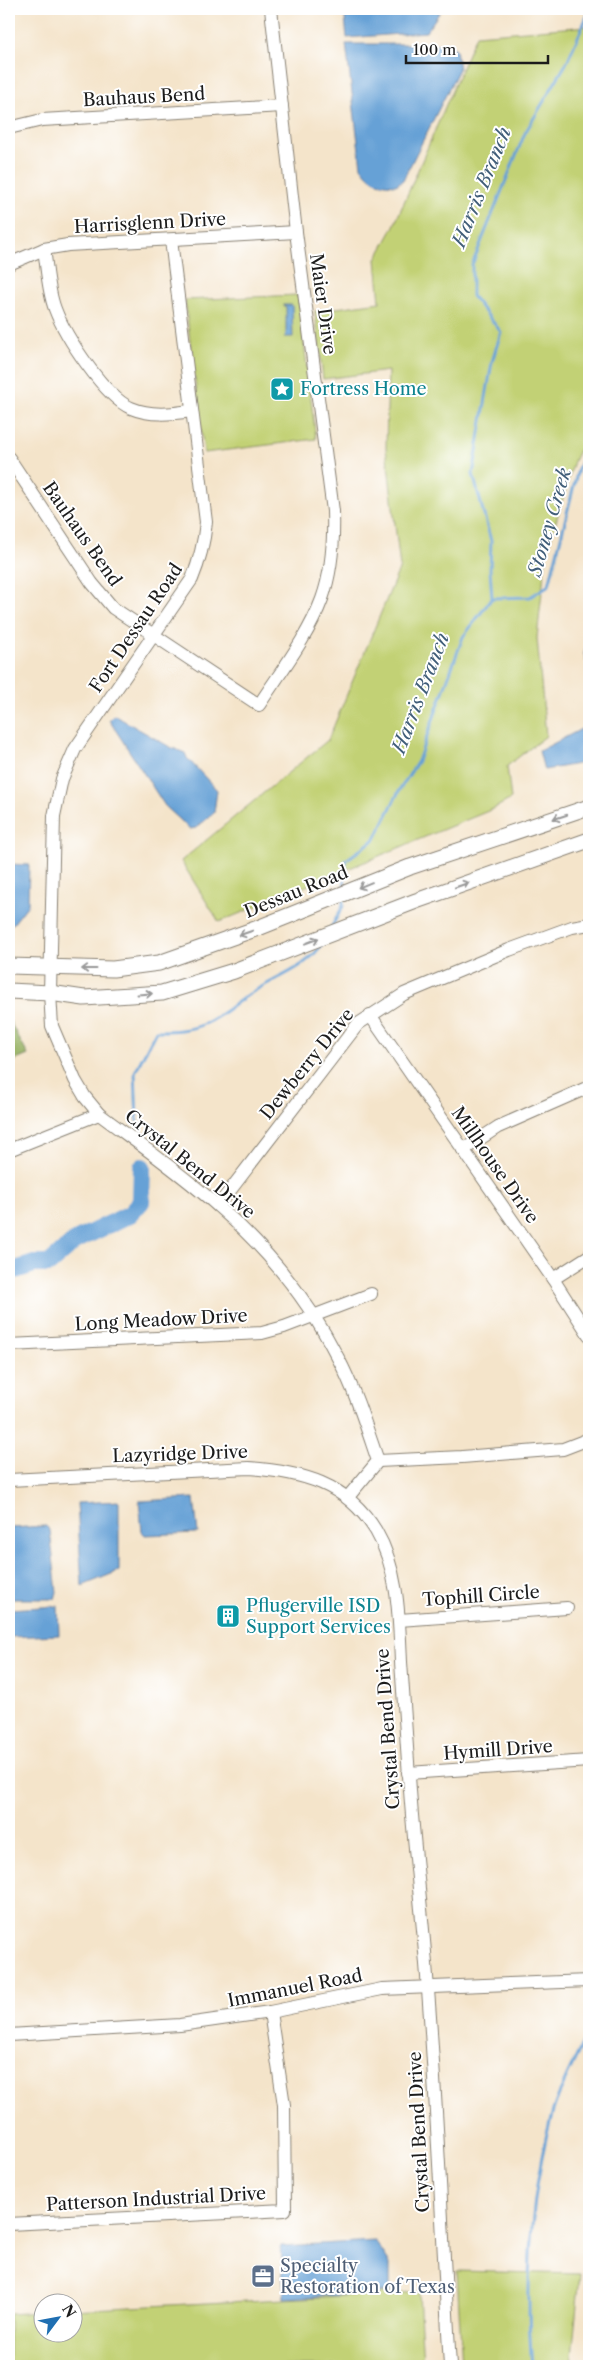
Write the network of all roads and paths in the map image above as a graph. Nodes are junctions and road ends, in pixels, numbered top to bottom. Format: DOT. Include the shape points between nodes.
graph roads {
  1 [pos="271,9"];
  2 [pos="282,106"];
  3 [pos="9,128"];
  4 [pos="296,232"];
  5 [pos="171,240"];
  6 [pos="44,249"];
  7 [pos="9,264"];
  8 [pos="191,411"];
  9 [pos="9,458"];
  10 [pos="152,635"];
  11 [pos="259,706"];
  12 [pos="589,807"];
  13 [pos="589,840"];
  14 [pos="589,924"];
  15 [pos="9,966"];
  16 [pos="50,967"];
  17 [pos="9,991"];
  18 [pos="50,993"];
  19 [pos="370,1015"];
  20 [pos="589,1087"];
  21 [pos="99,1114"];
  22 [pos="9,1150"];
  23 [pos="463,1150"];
  24 [pos="218,1206"];
  25 [pos="589,1256"];
  26 [pos="553,1279"];
  27 [pos="371,1294"];
  28 [pos="312,1316"];
  29 [pos="589,1335"];
  30 [pos="9,1345"];
  31 [pos="589,1439"];
  32 [pos="378,1461"];
  33 [pos="9,1480"];
  34 [pos="348,1497"];
  35 [pos="567,1608"];
  36 [pos="399,1620"];
  37 [pos="589,1761"];
  38 [pos="408,1773"];
  39 [pos="589,1982"];
  40 [pos="428,1987"];
  41 [pos="270,2012"];
  42 [pos="9,2035"];
  43 [pos="9,2224"];
  44 [pos="450,2366"];
  1 -- 2 [label="street, Maier Drive"];
  2 -- 3 [label="street, Bauhaus Bend" via="42,120"];
  2 -- 4 [label="street, Maier Drive"];
  4 -- 5 [label="street, Harrisglenn Drive"];
  4 -- 11 [label="street, Maier Drive" via="334,539 322,598 308,627"];
  5 -- 6 [label="street, Harrisglenn Drive"];
  5 -- 8 [label="street, Fort Dessau Road"];
  6 -- 7 [label="street, Harrisglenn Drive"];
  6 -- 8 [label="street" via="54,308 107,392 130,407 149,413"];
  8 -- 10 [label="street, Fort Dessau Road" via="206,522 204,544 192,579"];
  9 -- 10 [label="street, Bauhaus Bend" via="92,583 113,608"];
  10 -- 11 [label="street, Bauhaus Bend"];
  10 -- 16 [label="street, Fort Dessau Road" via="75,749 62,779 54,816"];
  12 -- 16 [label="main road, Dessau Road, one-way" via="410,867 159,963 112,969"];
  18 -- 13 [label="main road, one-way" via="84,998 159,994 234,971 416,901"];
  14 -- 19 [label="street, Dewberry Drive" via="572,927 447,974 404,994"];
  15 -- 16 [label="main road, Dessau Road"];
  16 -- 18 [label="street, Fort Dessau Road"];
  17 -- 18 [label="main road"];
  18 -- 21 [label="street, Crystal Bend Drive" via="52,1026 75,1080"];
  19 -- 23 [label="street, Millhouse Drive"];
  19 -- 24 [label="street, Dewberry Drive" via="346,1038"];
  20 -- 23 [label="street" via="498,1127"];
  21 -- 22 [label="street"];
  21 -- 24 [label="street, Crystal Bend Drive"];
  23 -- 26 [label="street, Millhouse Drive"];
  24 -- 28 [label="street, Crystal Bend Drive" via="278,1266"];
  25 -- 26 [label="street"];
  26 -- 29 [label="street, Millhouse Drive"];
  27 -- 28 [label="street, Long Meadow Drive"];
  28 -- 30 [label="street, Long Meadow Drive" via="262,1333"];
  28 -- 32 [label="street, Crystal Bend Drive" via="342,1366"];
  31 -- 32 [label="street" via="563,1449"];
  32 -- 34 [label="street"];
  33 -- 34 [label="street, Lazyridge Drive" via="249,1468 301,1475 324,1483"];
  34 -- 36 [label="street, Crystal Bend Drive" via="377,1532 387,1555"];
  35 -- 36 [label="street, Tophill Circle"];
  36 -- 38 [label="street, Crystal Bend Drive"];
  37 -- 38 [label="street, Hymill Drive"];
  38 -- 40 [label="street, Crystal Bend Drive"];
  39 -- 40 [label="street, Immanuel Road"];
  40 -- 41 [label="street, Immanuel Road" via="357,1992"];
  40 -- 44 [label="street, Crystal Bend Drive"];
  41 -- 42 [label="street, Immanuel Road" via="180,2025"];
  41 -- 43 [label="street, Patterson Industrial Drive" via="284,2105 285,2210"];
}
